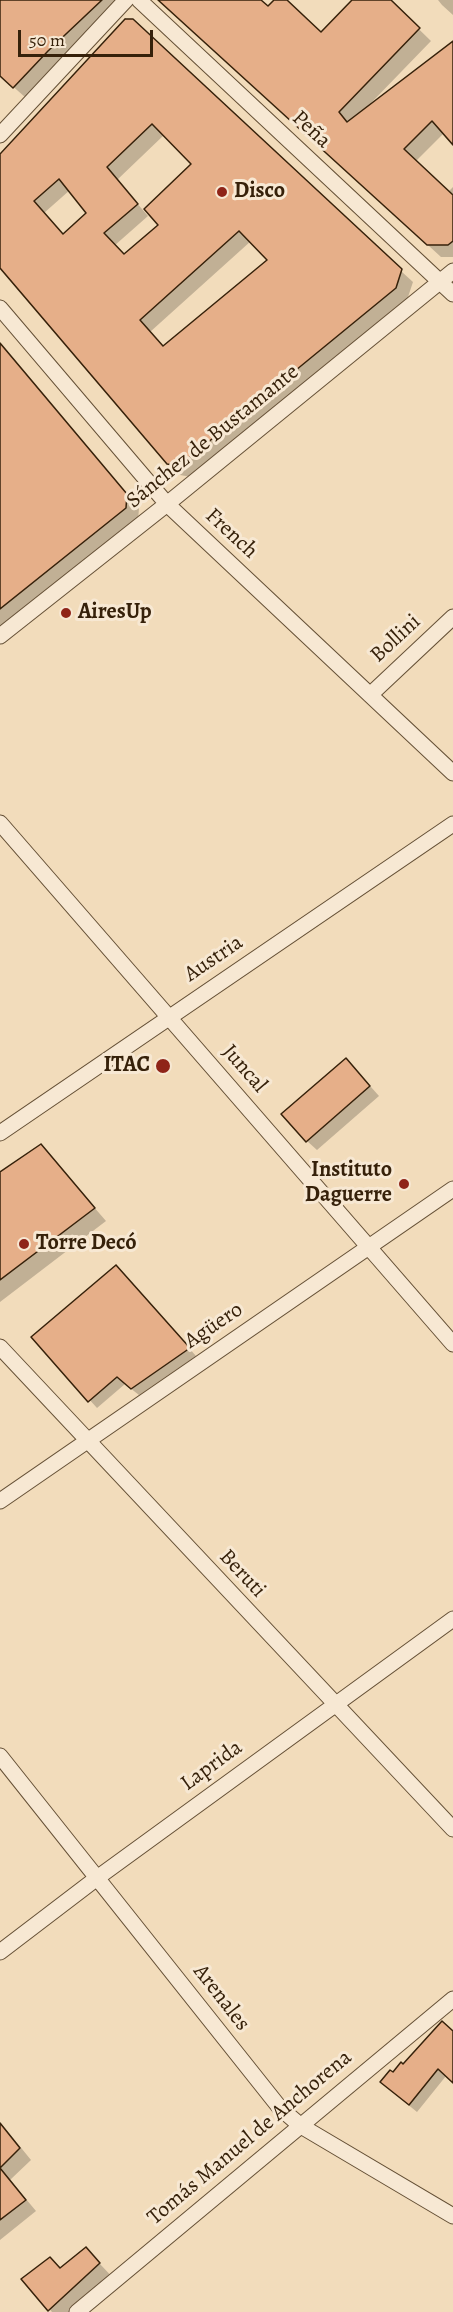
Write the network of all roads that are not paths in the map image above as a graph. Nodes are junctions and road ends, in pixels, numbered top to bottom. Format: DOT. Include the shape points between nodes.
graph roads {
  1 [pos="126,0"];
  2 [pos="139,0"];
  3 [pos="0,135"];
  4 [pos="453,271"];
  5 [pos="440,282"];
  6 [pos="453,294"];
  7 [pos="0,308"];
  8 [pos="167,504"];
  9 [pos="453,617"];
  10 [pos="0,636"];
  11 [pos="370,695"];
  12 [pos="453,773"];
  13 [pos="0,823"];
  14 [pos="453,824"];
  15 [pos="169,1017"];
  16 [pos="0,1133"];
  17 [pos="453,1189"];
  18 [pos="369,1247"];
  19 [pos="453,1344"];
  20 [pos="0,1347"];
  21 [pos="86,1441"];
  22 [pos="0,1501"];
  23 [pos="453,1619"];
  24 [pos="334,1704"];
  25 [pos="0,1756"];
  26 [pos="453,1829"];
  27 [pos="97,1878"];
  28 [pos="0,1952"];
  29 [pos="453,1999"];
  30 [pos="301,2126"];
  31 [pos="453,2216"];
  32 [pos="76,2312"];
  1 -- 3 [label="street"];
  2 -- 5 [label="street, Peña"];
  4 -- 5 [label="street, Sánchez de Bustamante"];
  5 -- 6 [label="street, Peña"];
  5 -- 8 [label="street, Sánchez de Bustamante"];
  7 -- 8 [label="street, French"];
  8 -- 10 [label="street, Sánchez de Bustamante"];
  8 -- 11 [label="street, French"];
  9 -- 11 [label="street, Bollini"];
  11 -- 12 [label="street, French"];
  13 -- 15 [label="street, Juncal"];
  14 -- 15 [label="street, Austria"];
  15 -- 16 [label="street, Austria"];
  15 -- 18 [label="street, Juncal"];
  17 -- 18 [label="street, Agüero"];
  18 -- 19 [label="street, Juncal"];
  18 -- 21 [label="street, Agüero"];
  20 -- 21 [label="street, Beruti"];
  21 -- 22 [label="street, Agüero"];
  21 -- 24 [label="street, Beruti"];
  23 -- 24 [label="street, Laprida"];
  24 -- 26 [label="street, Beruti"];
  24 -- 27 [label="street, Laprida"];
  25 -- 27 [label="street, Arenales"];
  27 -- 28 [label="street, Laprida"];
  27 -- 30 [label="street, Arenales" via="280,2108"];
  29 -- 30 [label="street, Tomás Manuel de Anchorena"];
  30 -- 31 [label="street, Arenales"];
  30 -- 32 [label="street, Tomás Manuel de Anchorena"];
}
